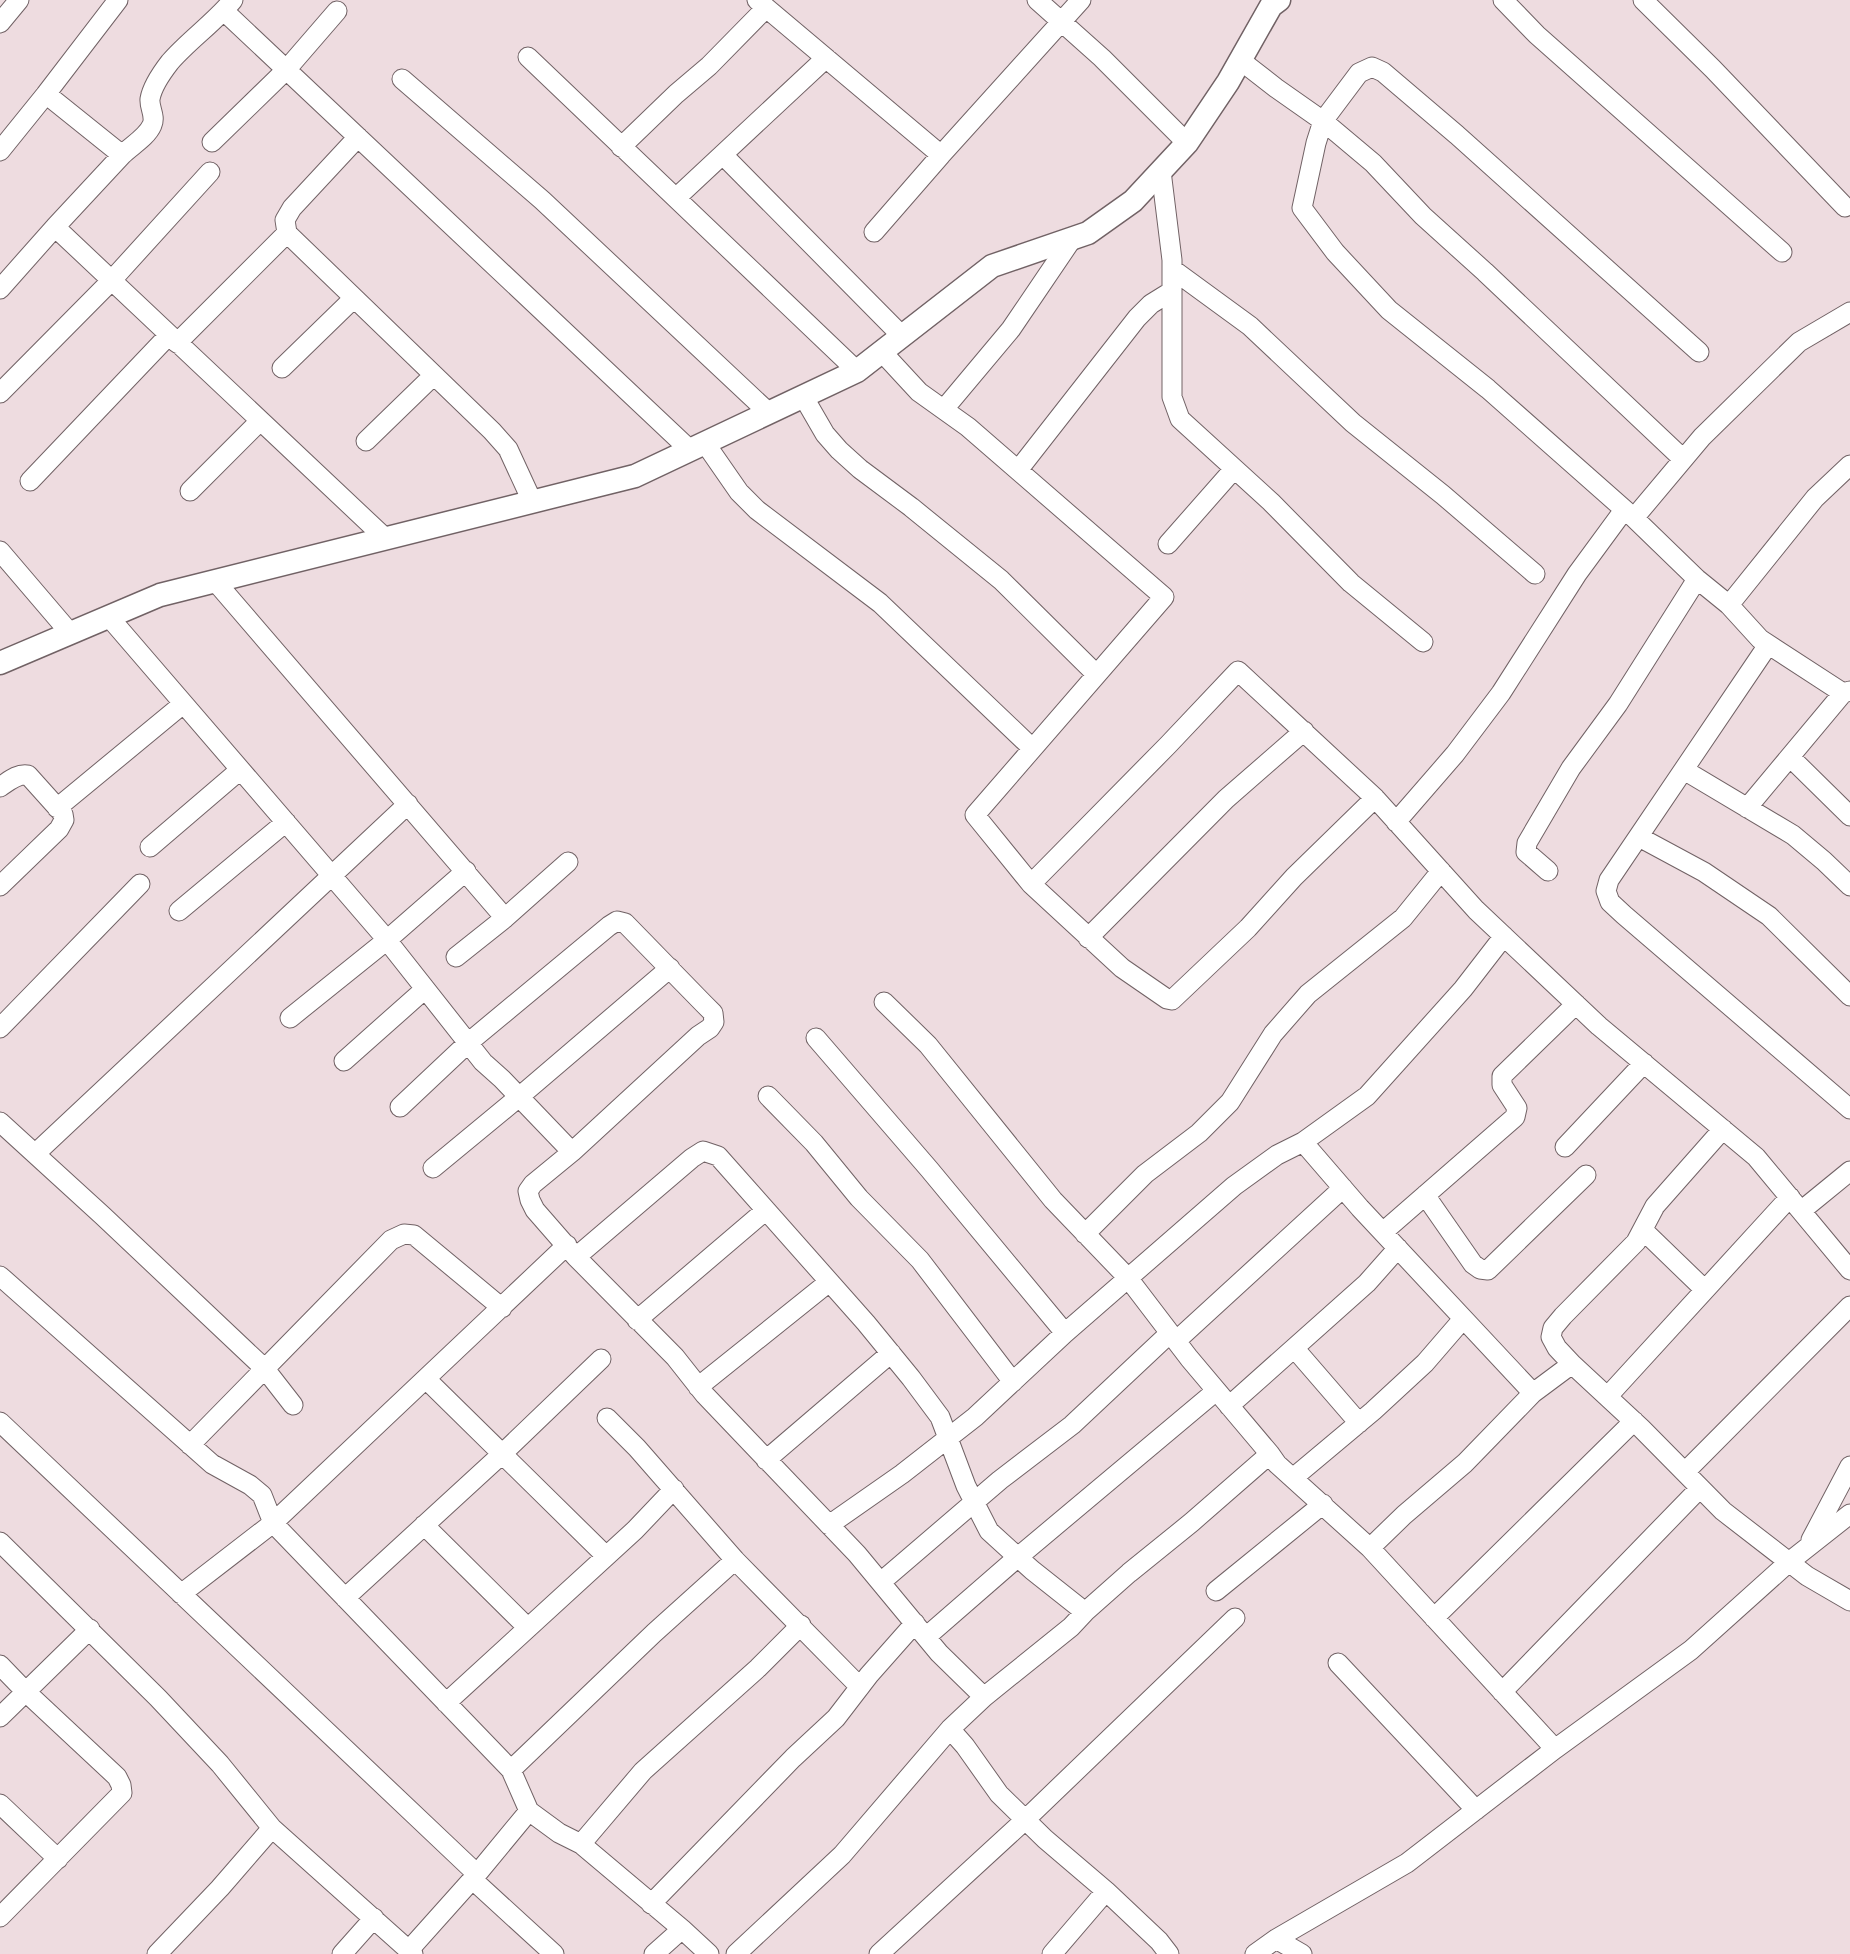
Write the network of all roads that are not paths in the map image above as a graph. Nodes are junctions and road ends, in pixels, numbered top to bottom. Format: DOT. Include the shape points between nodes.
graph roads {
  1 [pos="19,0"];
  2 [pos="118,0"];
  3 [pos="1037,0"];
  4 [pos="1081,0"];
  5 [pos="1280,0"];
  6 [pos="1503,0"];
  7 [pos="1643,0"];
  8 [pos="762,4"];
  9 [pos="229,6"];
  10 [pos="337,11"];
  11 [pos="0,23"];
  12 [pos="1062,23"];
  13 [pos="528,57"];
  14 [pos="826,58"];
  15 [pos="1240,60"];
  16 [pos="286,70"];
  17 [pos="402,79"];
  18 [pos="46,94"];
  19 [pos="1323,121"];
  20 [pos="358,137"];
  21 [pos="212,142"];
  22 [pos="1187,143"];
  23 [pos="621,146"];
  24 [pos="0,151"];
  25 [pos="122,155"];
  26 [pos="723,155"];
  27 [pos="942,155"];
  28 [pos="1161,171"];
  29 [pos="210,172"];
  30 [pos="676,198"];
  31 [pos="1845,207"];
  32 [pos="55,228"];
  33 [pos="874,232"];
  34 [pos="287,233"];
  35 [pos="1072,239"];
  36 [pos="1782,252"];
  37 [pos="1172,269"];
  38 [pos="111,281"];
  39 [pos="0,289"];
  40 [pos="1172,291"];
  41 [pos="354,298"];
  42 [pos="1850,312"];
  43 [pos="902,336"];
  44 [pos="173,339"];
  45 [pos="882,352"];
  46 [pos="1699,352"];
  47 [pos="282,368"];
  48 [pos="857,371"];
  49 [pos="434,375"];
  50 [pos="0,392"];
  51 [pos="803,396"];
  52 [pos="944,410"];
  53 [pos="769,412"];
  54 [pos="260,421"];
  55 [pos="366,441"];
  56 [pos="698,447"];
  57 [pos="1683,459"];
  58 [pos="1850,465"];
  59 [pos="1019,469"];
  60 [pos="1234,469"];
  61 [pos="30,481"];
  62 [pos="190,492"];
  63 [pos="532,501"];
  64 [pos="1629,514"];
  65 [pos="385,538"];
  66 [pos="1168,544"];
  67 [pos="0,551"];
  68 [pos="6,569"];
  69 [pos="1535,574"];
  70 [pos="1697,579"];
  71 [pos="215,581"];
  72 [pos="1729,605"];
  73 [pos="108,617"];
  74 [pos="70,633"];
  75 [pos="1423,642"];
  76 [pos="1768,645"];
  77 [pos="0,663"];
  78 [pos="1096,674"];
  79 [pos="1846,692"];
  80 [pos="184,704"];
  81 [pos="1304,731"];
  82 [pos="1032,748"];
  83 [pos="1790,757"];
  84 [pos="240,770"];
  85 [pos="1684,770"];
  86 [pos="0,787"];
  87 [pos="1375,798"];
  88 [pos="408,804"];
  89 [pos="57,808"];
  90 [pos="1747,808"];
  91 [pos="1850,816"];
  92 [pos="286,822"];
  93 [pos="1396,822"];
  94 [pos="1639,837"];
  95 [pos="150,847"];
  96 [pos="568,862"];
  97 [pos="466,871"];
  98 [pos="1441,871"];
  99 [pos="1548,871"];
  100 [pos="332,876"];
  101 [pos="140,884"];
  102 [pos="1030,884"];
  103 [pos="0,886"];
  104 [pos="1850,886"];
  105 [pos="179,911"];
  106 [pos="505,918"];
  107 [pos="1504,936"];
  108 [pos="1088,938"];
  109 [pos="387,940"];
  110 [pos="456,957"];
  111 [pos="670,968"];
  112 [pos="425,989"];
  113 [pos="1850,996"];
  114 [pos="884,1002"];
  115 [pos="1576,1004"];
  116 [pos="290,1018"];
  117 [pos="0,1028"];
  118 [pos="816,1038"];
  119 [pos="468,1044"];
  120 [pos="344,1061"];
  121 [pos="1644,1063"];
  122 [pos="768,1096"];
  123 [pos="520,1097"];
  124 [pos="400,1107"];
  125 [pos="1850,1109"];
  126 [pos="0,1122"];
  127 [pos="1723,1129"];
  128 [pos="1303,1142"];
  129 [pos="1565,1147"];
  130 [pos="572,1152"];
  131 [pos="35,1154"];
  132 [pos="434,1168"];
  133 [pos="1850,1172"];
  134 [pos="1586,1175"];
  135 [pos="1343,1188"];
  136 [pos="1425,1195"];
  137 [pos="1796,1204"];
  138 [pos="766,1210"];
  139 [pos="1643,1230"];
  140 [pos="1383,1232"];
  141 [pos="1085,1234"];
  142 [pos="1398,1248"];
  143 [pos="571,1251"];
  144 [pos="1850,1270"];
  145 [pos="0,1276"];
  146 [pos="1128,1278"];
  147 [pos="829,1282"];
  148 [pos="1705,1290"];
  149 [pos="1850,1306"];
  150 [pos="502,1308"];
  151 [pos="1463,1319"];
  152 [pos="638,1320"];
  153 [pos="1065,1333"];
  154 [pos="1173,1337"];
  155 [pos="1295,1349"];
  156 [pos="891,1353"];
  157 [pos="601,1359"];
  158 [pos="1572,1364"];
  159 [pos="265,1368"];
  160 [pos="426,1379"];
  161 [pos="1013,1382"];
  162 [pos="698,1387"];
  163 [pos="1216,1390"];
  164 [pos="1533,1393"];
  165 [pos="1608,1396"];
  166 [pos="293,1405"];
  167 [pos="1229,1406"];
  168 [pos="607,1418"];
  169 [pos="1634,1421"];
  170 [pos="0,1422"];
  171 [pos="1359,1422"];
  172 [pos="948,1438"];
  173 [pos="190,1445"];
  174 [pos="502,1454"];
  175 [pos="1270,1454"];
  176 [pos="766,1460"];
  177 [pos="1850,1466"];
  178 [pos="1685,1472"];
  179 [pos="1293,1478"];
  180 [pos="1700,1488"];
  181 [pos="674,1489"];
  182 [pos="975,1503"];
  183 [pos="1323,1504"];
  184 [pos="1850,1514"];
  185 [pos="273,1524"];
  186 [pos="424,1526"];
  187 [pos="829,1526"];
  188 [pos="0,1542"];
  189 [pos="1370,1548"];
  190 [pos="1807,1548"];
  191 [pos="606,1556"];
  192 [pos="1018,1557"];
  193 [pos="735,1560"];
  194 [pos="1789,1562"];
  195 [pos="881,1582"];
  196 [pos="1216,1592"];
  197 [pos="181,1594"];
  198 [pos="345,1598"];
  199 [pos="1850,1601"];
  200 [pos="1085,1612"];
  201 [pos="1235,1618"];
  202 [pos="1434,1618"];
  203 [pos="801,1625"];
  204 [pos="528,1628"];
  205 [pos="90,1630"];
  206 [pos="921,1630"];
  207 [pos="1338,1663"];
  208 [pos="0,1665"];
  209 [pos="860,1687"];
  210 [pos="26,1692"];
  211 [pos="1502,1692"];
  212 [pos="984,1697"];
  213 [pos="446,1704"];
  214 [pos="0,1717"];
  215 [pos="950,1729"];
  216 [pos="1555,1749"];
  217 [pos="511,1770"];
  218 [pos="0,1804"];
  219 [pos="1476,1810"];
  220 [pos="529,1811"];
  221 [pos="1025,1820"];
  222 [pos="272,1828"];
  223 [pos="581,1844"];
  224 [pos="58,1859"];
  225 [pos="474,1876"];
  226 [pos="1106,1892"];
  227 [pos="651,1904"];
  228 [pos="0,1917"];
  229 [pos="374,1918"];
  230 [pos="682,1928"];
  231 [pos="1276,1939"];
  232 [pos="541,1950"];
  233 [pos="411,1952"];
  234 [pos="158,1954"];
  235 [pos="342,1954"];
  236 [pos="654,1954"];
  237 [pos="709,1954"];
  238 [pos="736,1954"];
  239 [pos="879,1954"];
  240 [pos="1052,1954"];
  241 [pos="1168,1954"];
  242 [pos="1255,1954"];
  243 [pos="1302,1954"];
  1 -- 11 [label="street"];
  2 -- 18 [label="street"];
  3 -- 12 [label="street"];
  4 -- 12 [label="street"];
  5 -- 15 [label="street" via="1271,6"];
  6 -- 36 [label="street" via="1537,35"];
  7 -- 31 [label="street"];
  8 -- 14 [label="street"];
  8 -- 23 [label="street" via="709,66"];
  9 -- 16 [label="street"];
  9 -- 25 [label="street" via="170,62 150,100 152,124"];
  10 -- 16 [label="street"];
  12 -- 22 [label="street"];
  12 -- 27 [label="street"];
  13 -- 23 [label="street"];
  14 -- 26 [label="street"];
  14 -- 27 [label="street"];
  15 -- 19 [label="street"];
  15 -- 22 [label="street"];
  16 -- 20 [label="street"];
  16 -- 21 [label="street"];
  17 -- 53 [label="street" via="542,200"];
  18 -- 24 [label="street"];
  18 -- 25 [label="street"];
  19 -- 46 [label="street" via="1359,73 1372,67 1383,72"];
  19 -- 57 [label="street" via="1372,163 1424,216"];
  19 -- 64 [label="street" via="1302,208 1335,252 1390,310 1488,389"];
  20 -- 34 [label="street" via="292,208 285,220"];
  20 -- 56 [label="street"];
  22 -- 28 [label="street"];
  23 -- 30 [label="street"];
  25 -- 32 [label="street"];
  26 -- 30 [label="street"];
  26 -- 43 [label="street"];
  27 -- 33 [label="street"];
  28 -- 35 [label="street" via="1133,201 1088,234"];
  28 -- 37 [label="street"];
  29 -- 38 [label="street"];
  30 -- 48 [label="street"];
  32 -- 38 [label="street"];
  32 -- 39 [label="street"];
  34 -- 41 [label="street"];
  34 -- 44 [label="street"];
  35 -- 43 [label="street" via="992,266"];
  35 -- 52 [label="street" via="1011,329"];
  37 -- 40 [label="street"];
  37 -- 69 [label="street" via="1250,326 1353,423"];
  38 -- 44 [label="street"];
  38 -- 50 [label="street"];
  40 -- 59 [label="street" via="1151,304 1137,318"];
  40 -- 60 [label="street" via="1172,397 1175,408 1180,419"];
  41 -- 47 [label="street"];
  41 -- 49 [label="street"];
  42 -- 57 [label="street" via="1799,342"];
  43 -- 45 [label="street"];
  44 -- 54 [label="street"];
  44 -- 61 [label="street"];
  45 -- 48 [label="street"];
  45 -- 52 [label="street" via="919,392"];
  48 -- 51 [label="street"];
  49 -- 55 [label="street"];
  49 -- 63 [label="street" via="508,449"];
  51 -- 53 [label="street"];
  51 -- 78 [label="street" via="825,434 860,470 1001,580"];
  52 -- 59 [label="street"];
  53 -- 56 [label="street"];
  54 -- 62 [label="street"];
  54 -- 65 [label="street"];
  56 -- 63 [label="street" via="635,476"];
  56 -- 82 [label="street" via="758,510 880,604"];
  57 -- 64 [label="street"];
  58 -- 72 [label="street" via="1815,498"];
  59 -- 78 [label="street" via="1164,597"];
  60 -- 66 [label="street"];
  60 -- 75 [label="street" via="1351,583"];
  63 -- 65 [label="street"];
  64 -- 70 [label="street"];
  64 -- 93 [label="street" via="1578,574 1501,693 1455,754"];
  65 -- 71 [label="street"];
  67 -- 68 [label="street"];
  68 -- 74 [label="street"];
  70 -- 72 [label="street"];
  70 -- 99 [label="street" via="1618,704 1571,768 1527,843 1526,852"];
  71 -- 73 [label="street" via="160,595"];
  71 -- 88 [label="street"];
  72 -- 76 [label="street"];
  73 -- 74 [label="street"];
  73 -- 80 [label="street"];
  74 -- 77 [label="street"];
  76 -- 79 [label="street"];
  76 -- 85 [label="street"];
  78 -- 82 [label="street"];
  79 -- 83 [label="street"];
  80 -- 84 [label="street"];
  80 -- 89 [label="street"];
  81 -- 87 [label="street"];
  81 -- 102 [label="street" via="1238,671"];
  81 -- 108 [label="street" via="1226,799"];
  82 -- 102 [label="street" via="975,815"];
  83 -- 90 [label="street"];
  83 -- 91 [label="street"];
  84 -- 92 [label="street"];
  84 -- 95 [label="street"];
  85 -- 90 [label="street"];
  85 -- 94 [label="street"];
  86 -- 89 [label="street" via="18,776 28,775"];
  87 -- 93 [label="street"];
  87 -- 108 [label="street" via="1294,877 1248,928 1172,1000 1122,968"];
  88 -- 97 [label="street"];
  88 -- 100 [label="street"];
  89 -- 103 [label="street" via="63,814 62,825"];
  90 -- 104 [label="street" via="1793,835"];
  92 -- 100 [label="street"];
  92 -- 105 [label="street"];
  93 -- 98 [label="street"];
  94 -- 113 [label="street" via="1704,872 1770,916"];
  94 -- 125 [label="street" via="1609,880 1606,891 1610,902"];
  96 -- 106 [label="street"];
  97 -- 106 [label="street"];
  97 -- 109 [label="street"];
  98 -- 107 [label="street"];
  98 -- 141 [label="street" via="1403,918 1308,994 1273,1034 1224,1109 1199,1134 1145,1174"];
  100 -- 109 [label="street"];
  100 -- 131 [label="street"];
  101 -- 117 [label="street"];
  102 -- 108 [label="street"];
  106 -- 110 [label="street"];
  107 -- 115 [label="street"];
  107 -- 128 [label="street" via="1463,989 1367,1096"];
  109 -- 112 [label="street"];
  109 -- 116 [label="street"];
  111 -- 119 [label="street" via="625,923 617,921"];
  111 -- 123 [label="street"];
  111 -- 130 [label="street" via="712,1014 714,1022"];
  112 -- 119 [label="street"];
  112 -- 120 [label="street"];
  114 -- 141 [label="street" via="928,1044 1053,1200"];
  115 -- 121 [label="street"];
  115 -- 136 [label="street" via="1502,1076 1502,1085 1517,1108 1515,1117"];
  118 -- 153 [label="street"];
  119 -- 123 [label="street"];
  119 -- 124 [label="street"];
  121 -- 127 [label="street"];
  121 -- 129 [label="street"];
  122 -- 161 [label="street" via="814,1143 859,1198 920,1260"];
  123 -- 130 [label="street"];
  123 -- 132 [label="street"];
  126 -- 131 [label="street"];
  127 -- 137 [label="street" via="1756,1157"];
  127 -- 139 [label="street" via="1660,1199"];
  128 -- 135 [label="street"];
  128 -- 146 [label="street" via="1277,1155 1242,1180"];
  130 -- 143 [label="street" via="528,1191 535,1210"];
  131 -- 159 [label="street"];
  133 -- 137 [label="street"];
  134 -- 136 [label="street" via="1488,1270 1473,1264"];
  135 -- 140 [label="street"];
  135 -- 154 [label="street"];
  136 -- 140 [label="street"];
  137 -- 144 [label="street"];
  137 -- 148 [label="street"];
  138 -- 143 [label="street" via="718,1156 703,1151"];
  138 -- 147 [label="street"];
  138 -- 152 [label="street"];
  139 -- 148 [label="street"];
  139 -- 158 [label="street" via="1636,1242 1554,1328 1551,1338"];
  140 -- 142 [label="street"];
  141 -- 146 [label="street"];
  142 -- 151 [label="street"];
  142 -- 155 [label="street" via="1367,1283"];
  143 -- 150 [label="street"];
  143 -- 152 [label="street"];
  145 -- 173 [label="street"];
  146 -- 153 [label="street"];
  146 -- 154 [label="street"];
  147 -- 156 [label="street"];
  147 -- 162 [label="street"];
  148 -- 165 [label="street"];
  149 -- 178 [label="street"];
  150 -- 159 [label="street" via="424,1241 404,1234 392,1240"];
  150 -- 160 [label="street"];
  151 -- 164 [label="street"];
  151 -- 171 [label="street" via="1425,1363"];
  152 -- 162 [label="street" via="675,1357"];
  153 -- 161 [label="street"];
  154 -- 163 [label="street"];
  154 -- 182 [label="street" via="1127,1371 1072,1425"];
  155 -- 167 [label="street"];
  155 -- 171 [label="street"];
  156 -- 172 [label="street" via="940,1417"];
  156 -- 176 [label="street"];
  157 -- 174 [label="street"];
  158 -- 164 [label="street"];
  158 -- 165 [label="street"];
  159 -- 166 [label="street"];
  159 -- 173 [label="street"];
  160 -- 174 [label="street"];
  160 -- 185 [label="street"];
  161 -- 172 [label="street"];
  162 -- 176 [label="street"];
  163 -- 167 [label="street"];
  163 -- 192 [label="street"];
  164 -- 189 [label="street" via="1465,1463"];
  165 -- 169 [label="street"];
  167 -- 175 [label="street"];
  168 -- 181 [label="street"];
  169 -- 178 [label="street"];
  169 -- 202 [label="street"];
  170 -- 197 [label="street"];
  171 -- 179 [label="street"];
  172 -- 182 [label="street"];
  172 -- 187 [label="street"];
  173 -- 185 [label="street" via="212,1464 262,1495"];
  174 -- 186 [label="street"];
  174 -- 191 [label="street"];
  175 -- 179 [label="street"];
  175 -- 200 [label="street"];
  176 -- 187 [label="street"];
  177 -- 190 [label="street"];
  178 -- 180 [label="street"];
  179 -- 183 [label="street"];
  180 -- 194 [label="street" via="1723,1511"];
  180 -- 211 [label="street"];
  181 -- 191 [label="street"];
  181 -- 193 [label="street"];
  182 -- 192 [label="street" via="989,1531"];
  182 -- 195 [label="street"];
  183 -- 189 [label="street"];
  183 -- 196 [label="street"];
  184 -- 190 [label="street"];
  185 -- 197 [label="street"];
  185 -- 198 [label="street"];
  186 -- 198 [label="street"];
  186 -- 204 [label="street"];
  187 -- 195 [label="street"];
  188 -- 205 [label="street"];
  189 -- 202 [label="street"];
  190 -- 194 [label="street"];
  191 -- 204 [label="street"];
  192 -- 200 [label="street"];
  192 -- 206 [label="street"];
  193 -- 203 [label="street"];
  193 -- 217 [label="street"];
  194 -- 199 [label="street"];
  194 -- 216 [label="street" via="1691,1650"];
  195 -- 206 [label="street"];
  197 -- 225 [label="street"];
  198 -- 213 [label="street"];
  200 -- 212 [label="street"];
  201 -- 221 [label="street"];
  202 -- 211 [label="street"];
  203 -- 209 [label="street"];
  203 -- 223 [label="street" via="643,1770"];
  204 -- 213 [label="street"];
  205 -- 210 [label="street"];
  205 -- 222 [label="street" via="220,1764"];
  206 -- 209 [label="street"];
  206 -- 212 [label="street" via="938,1653"];
  207 -- 219 [label="street"];
  208 -- 210 [label="street"];
  209 -- 227 [label="street" via="836,1718"];
  210 -- 214 [label="street"];
  210 -- 224 [label="street" via="117,1777 121,1785 122,1793 115,1802"];
  211 -- 216 [label="street"];
  212 -- 215 [label="street"];
  213 -- 217 [label="street"];
  215 -- 221 [label="street" via="999,1794"];
  215 -- 238 [label="street" via="842,1855"];
  216 -- 219 [label="street"];
  217 -- 220 [label="street"];
  218 -- 224 [label="street"];
  219 -- 231 [label="street" via="1407,1863"];
  220 -- 223 [label="street" via="559,1833"];
  220 -- 225 [label="street"];
  221 -- 226 [label="street"];
  221 -- 239 [label="street"];
  222 -- 229 [label="street"];
  222 -- 234 [label="street"];
  223 -- 227 [label="street"];
  224 -- 228 [label="street"];
  225 -- 232 [label="street"];
  225 -- 233 [label="street"];
  226 -- 240 [label="street"];
  226 -- 241 [label="street" via="1159,1941"];
  227 -- 230 [label="street"];
  229 -- 233 [label="street"];
  229 -- 235 [label="street"];
  230 -- 236 [label="street"];
  230 -- 237 [label="street"];
  231 -- 242 [label="street"];
  231 -- 243 [label="street"];
}
